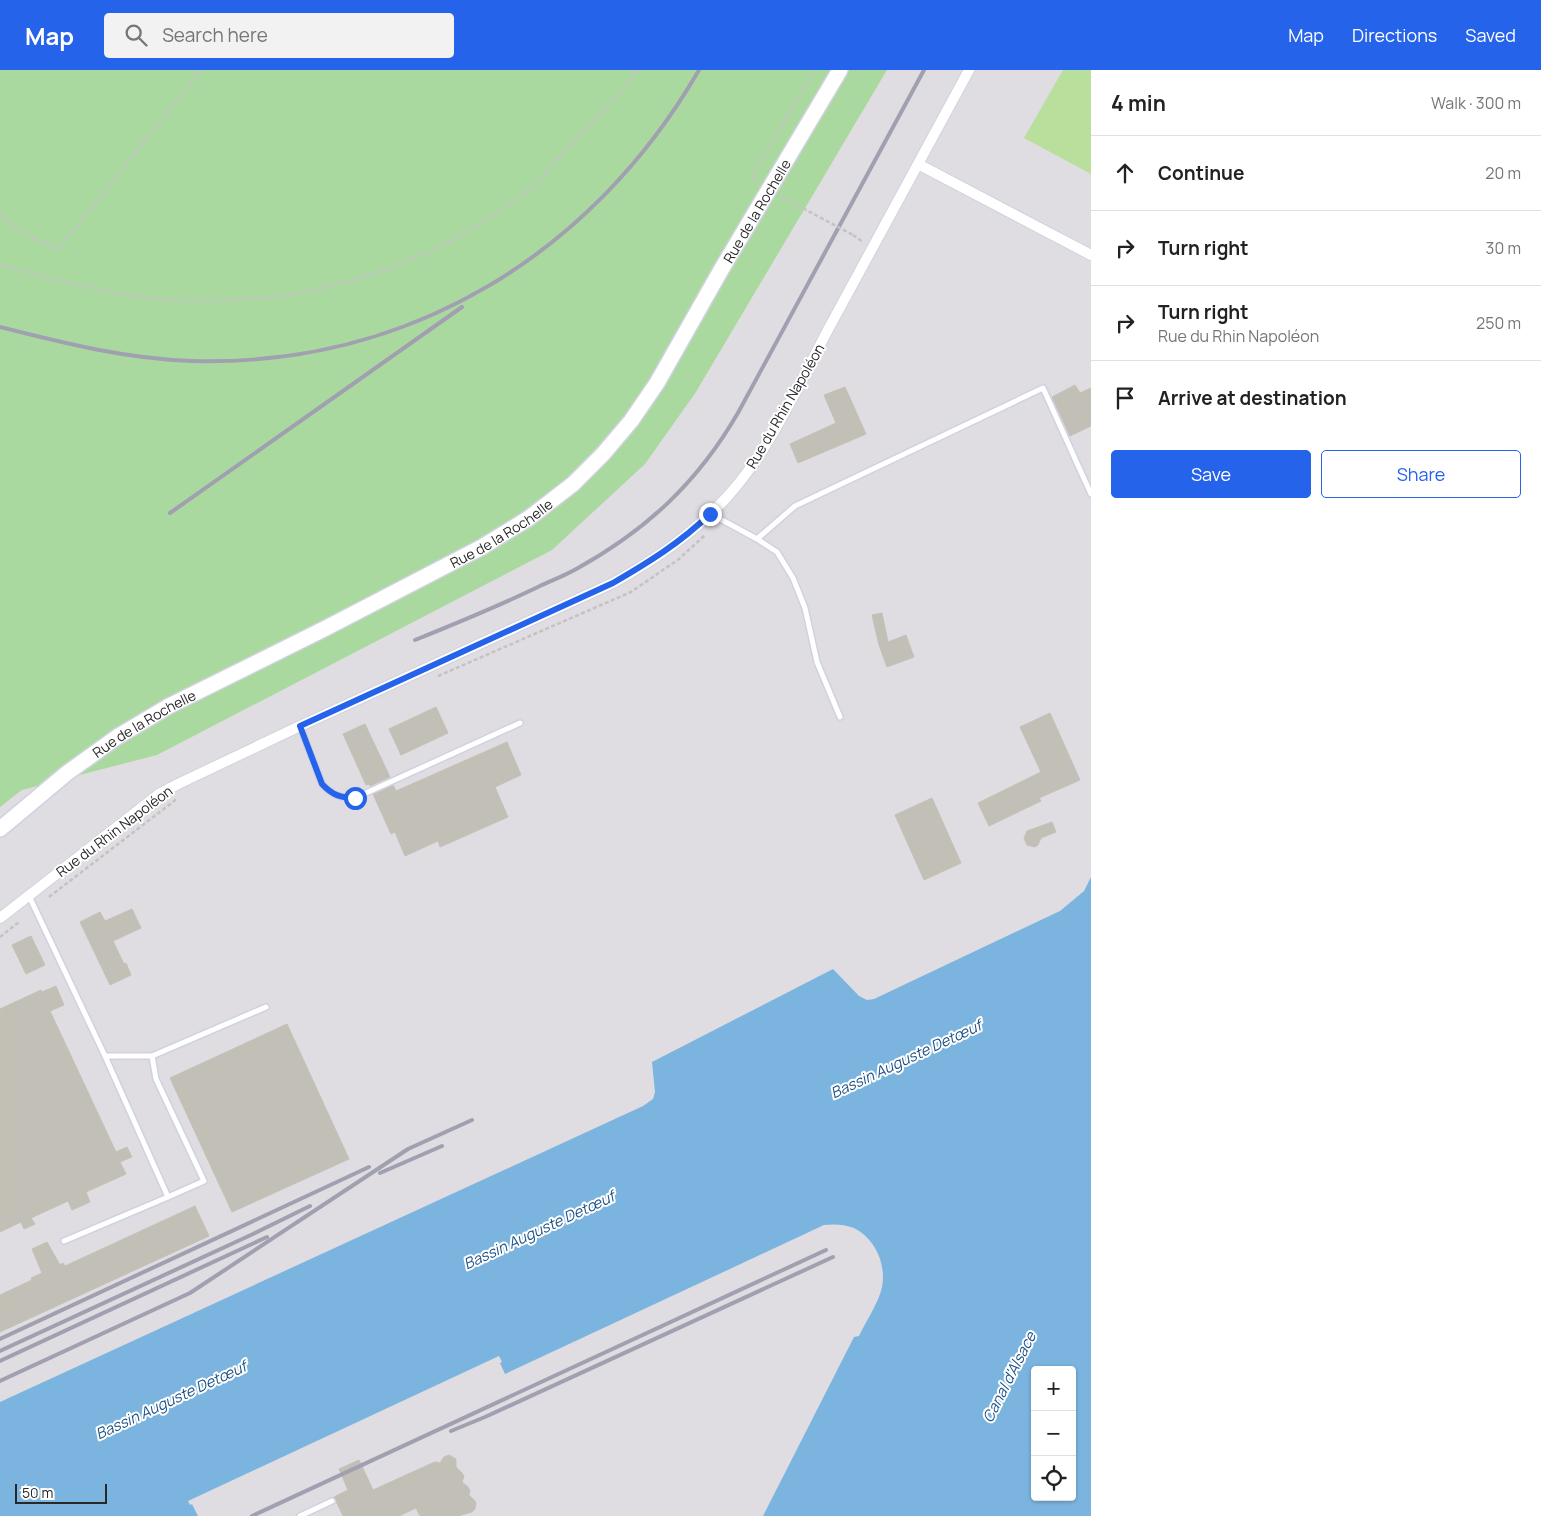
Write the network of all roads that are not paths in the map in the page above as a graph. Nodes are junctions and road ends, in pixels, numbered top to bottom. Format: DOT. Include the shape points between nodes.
graph roads {
  1 [pos="840,70"];
  2 [pos="969,70"];
  3 [pos="918,164"];
  4 [pos="1091,255"];
  5 [pos="1091,494"];
  6 [pos="710,514"];
  7 [pos="757,539"];
  8 [pos="840,718"];
  9 [pos="520,723"];
  10 [pos="300,726"];
  11 [pos="0,829"];
  12 [pos="29,895"];
  13 [pos="0,918"];
  14 [pos="266,1007"];
  15 [pos="105,1056"];
  16 [pos="152,1056"];
  17 [pos="168,1197"];
  18 [pos="64,1241"];
  19 [pos="332,1501"];
  20 [pos="300,1516"];
  1 -- 11 [label="main road, Rue de la Rochelle" via="657,383 631,421 573,484 529,518 482,547 169,706 125,732 67,773"];
  2 -- 3 [label="street, Rue du Rhin Napoléon"];
  3 -- 4 [label="street"];
  3 -- 6 [label="street, Rue du Rhin Napoléon" via="771,436 749,470"];
  5 -- 7 [label="lane" via="1043,388 794,506"];
  6 -- 7 [label="lane"];
  6 -- 10 [label="street, Rue du Rhin Napoléon" via="654,559 613,583"];
  7 -- 8 [label="lane" via="777,552 793,578 805,608 817,662"];
  9 -- 10 [label="lane" via="355,798 338,796 322,784"];
  10 -- 12 [label="street, Rue du Rhin Napoléon" via="159,794"];
  12 -- 13 [label="street, Rue du Rhin Napoléon"];
  12 -- 15 [label="lane"];
  14 -- 16 [label="lane"];
  15 -- 16 [label="lane"];
  15 -- 17 [label="lane"];
  16 -- 17 [label="lane" via="156,1079 204,1182"];
  17 -- 18 [label="lane"];
  19 -- 20 [label="lane"];
}
